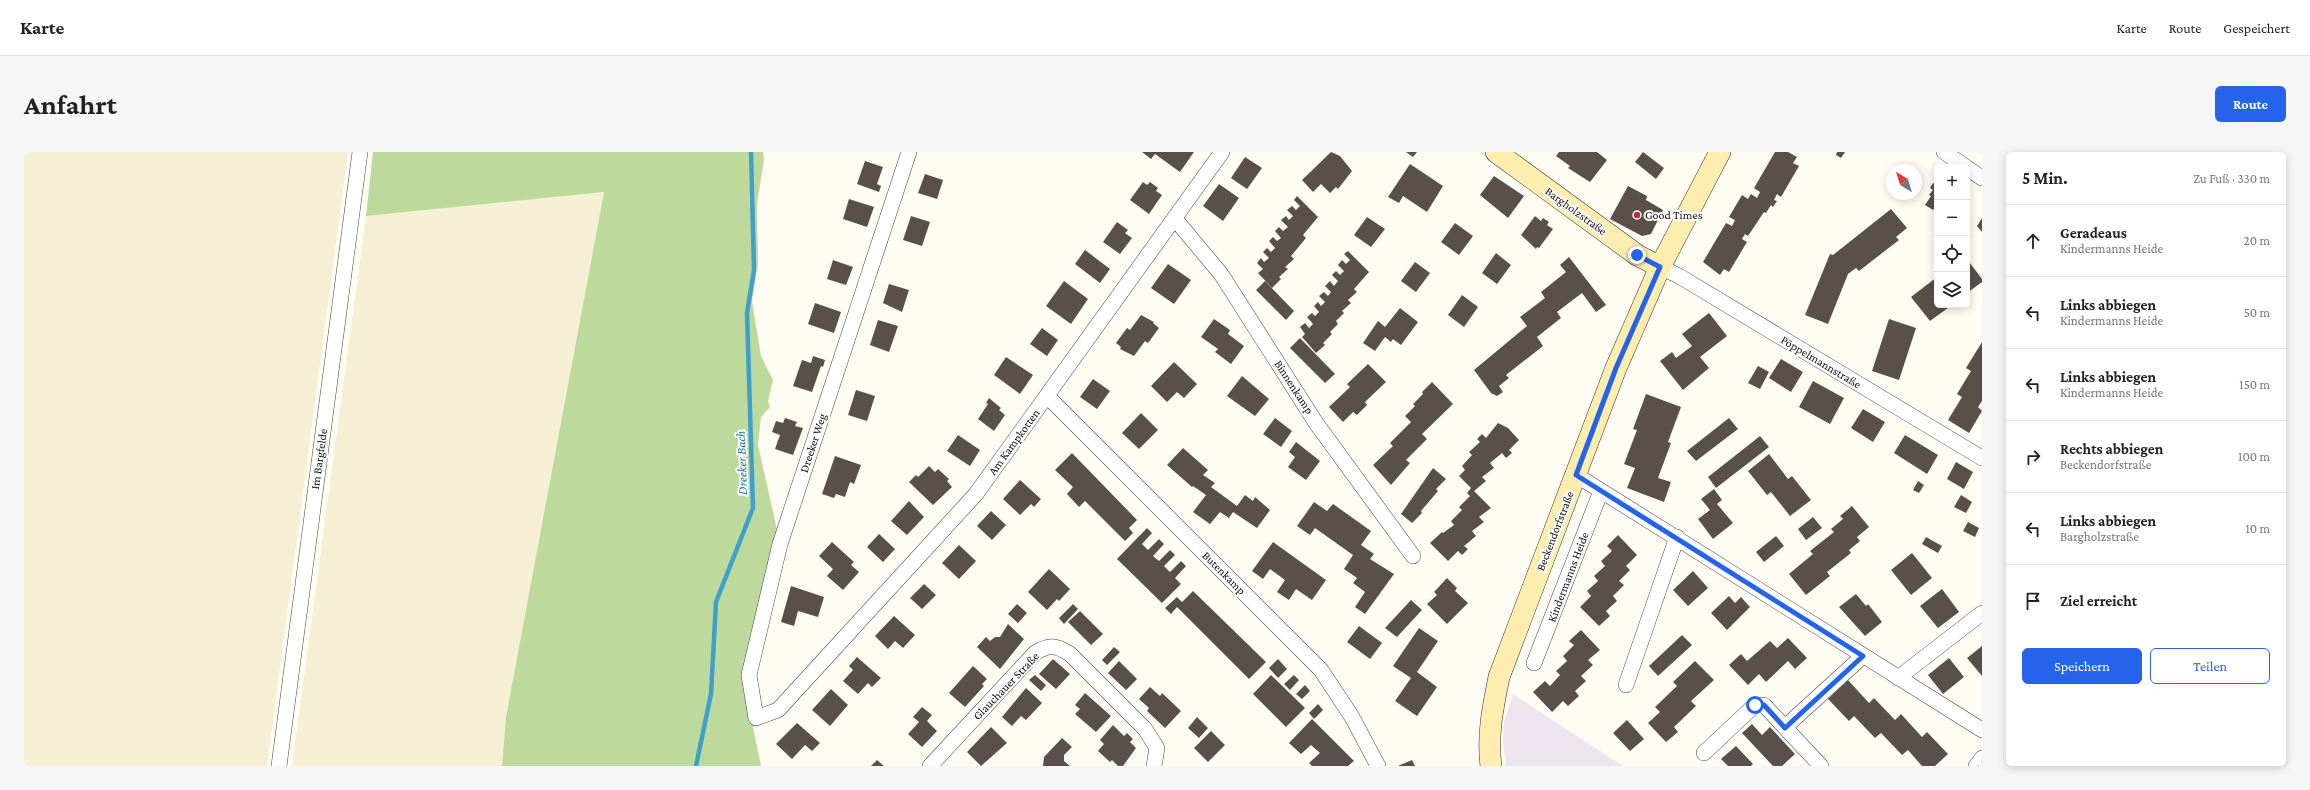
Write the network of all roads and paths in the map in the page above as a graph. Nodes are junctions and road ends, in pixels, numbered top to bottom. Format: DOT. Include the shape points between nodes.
graph roads {
  1 [pos="360,152"];
  2 [pos="909,152"];
  3 [pos="1222,152"];
  4 [pos="1496,152"];
  5 [pos="1720,152"];
  6 [pos="1944,152"];
  7 [pos="1962,164"];
  8 [pos="1970,170"];
  9 [pos="1982,178"];
  10 [pos="1175,219"];
  11 [pos="1660,267"];
  12 [pos="1048,397"];
  13 [pos="1982,458"];
  14 [pos="1576,475"];
  15 [pos="1601,491"];
  16 [pos="1678,537"];
  17 [pos="1413,556"];
  18 [pos="1982,613"];
  19 [pos="1863,656"];
  20 [pos="1534,664"];
  21 [pos="1898,678"];
  22 [pos="1626,685"];
  23 [pos="778,710"];
  24 [pos="1785,728"];
  25 [pos="1982,730"];
  26 [pos="1704,753"];
  27 [pos="1982,758"];
  28 [pos="279,766"];
  29 [pos="930,766"];
  30 [pos="1154,766"];
  31 [pos="1378,766"];
  32 [pos="1491,766"];
  33 [pos="1821,766"];
  34 [pos="1976,766"];
  1 -- 28 [label="street, Im Bargfelde"];
  2 -- 23 [label="street, Dreeker Weg" via="780,544 749,675 756,718"];
  3 -- 10 [label="street, Am Kampkotten"];
  4 -- 11 [label="street, Bargholzstraße" via="1637,255"];
  5 -- 11 [label="street, Beckendorfstraße"];
  6 -- 7 [label="street"];
  8 -- 9 [label="street"];
  10 -- 12 [label="street, Am Kampkotten"];
  10 -- 17 [label="street, Binnenkamp" via="1221,274 1316,423"];
  11 -- 13 [label="street, Pöppelmannstraße"];
  11 -- 14 [label="street, Beckendorfstraße" via="1616,368"];
  12 -- 23 [label="street, Am Kampkotten" via="976,494"];
  12 -- 31 [label="street, Butenkamp" via="1320,670 1352,717"];
  14 -- 15 [label="street"];
  14 -- 32 [label="street, Beckendorfstraße" via="1499,677 1490,732"];
  15 -- 16 [label="street"];
  15 -- 20 [label="street, Kindermanns Heide"];
  16 -- 19 [label="street"];
  16 -- 22 [label="street"];
  18 -- 21 [label="street"];
  19 -- 21 [label="street"];
  19 -- 24 [label="street"];
  21 -- 25 [label="street"];
  24 -- 26 [label="street" via="1764,705 1755,705"];
  24 -- 33 [label="street"];
  27 -- 34 [label="street"];
  29 -- 30 [label="street, Glauchauer Straße" via="1035,653 1046,646 1057,646 1070,654 1145,729 1157,748"];
}
